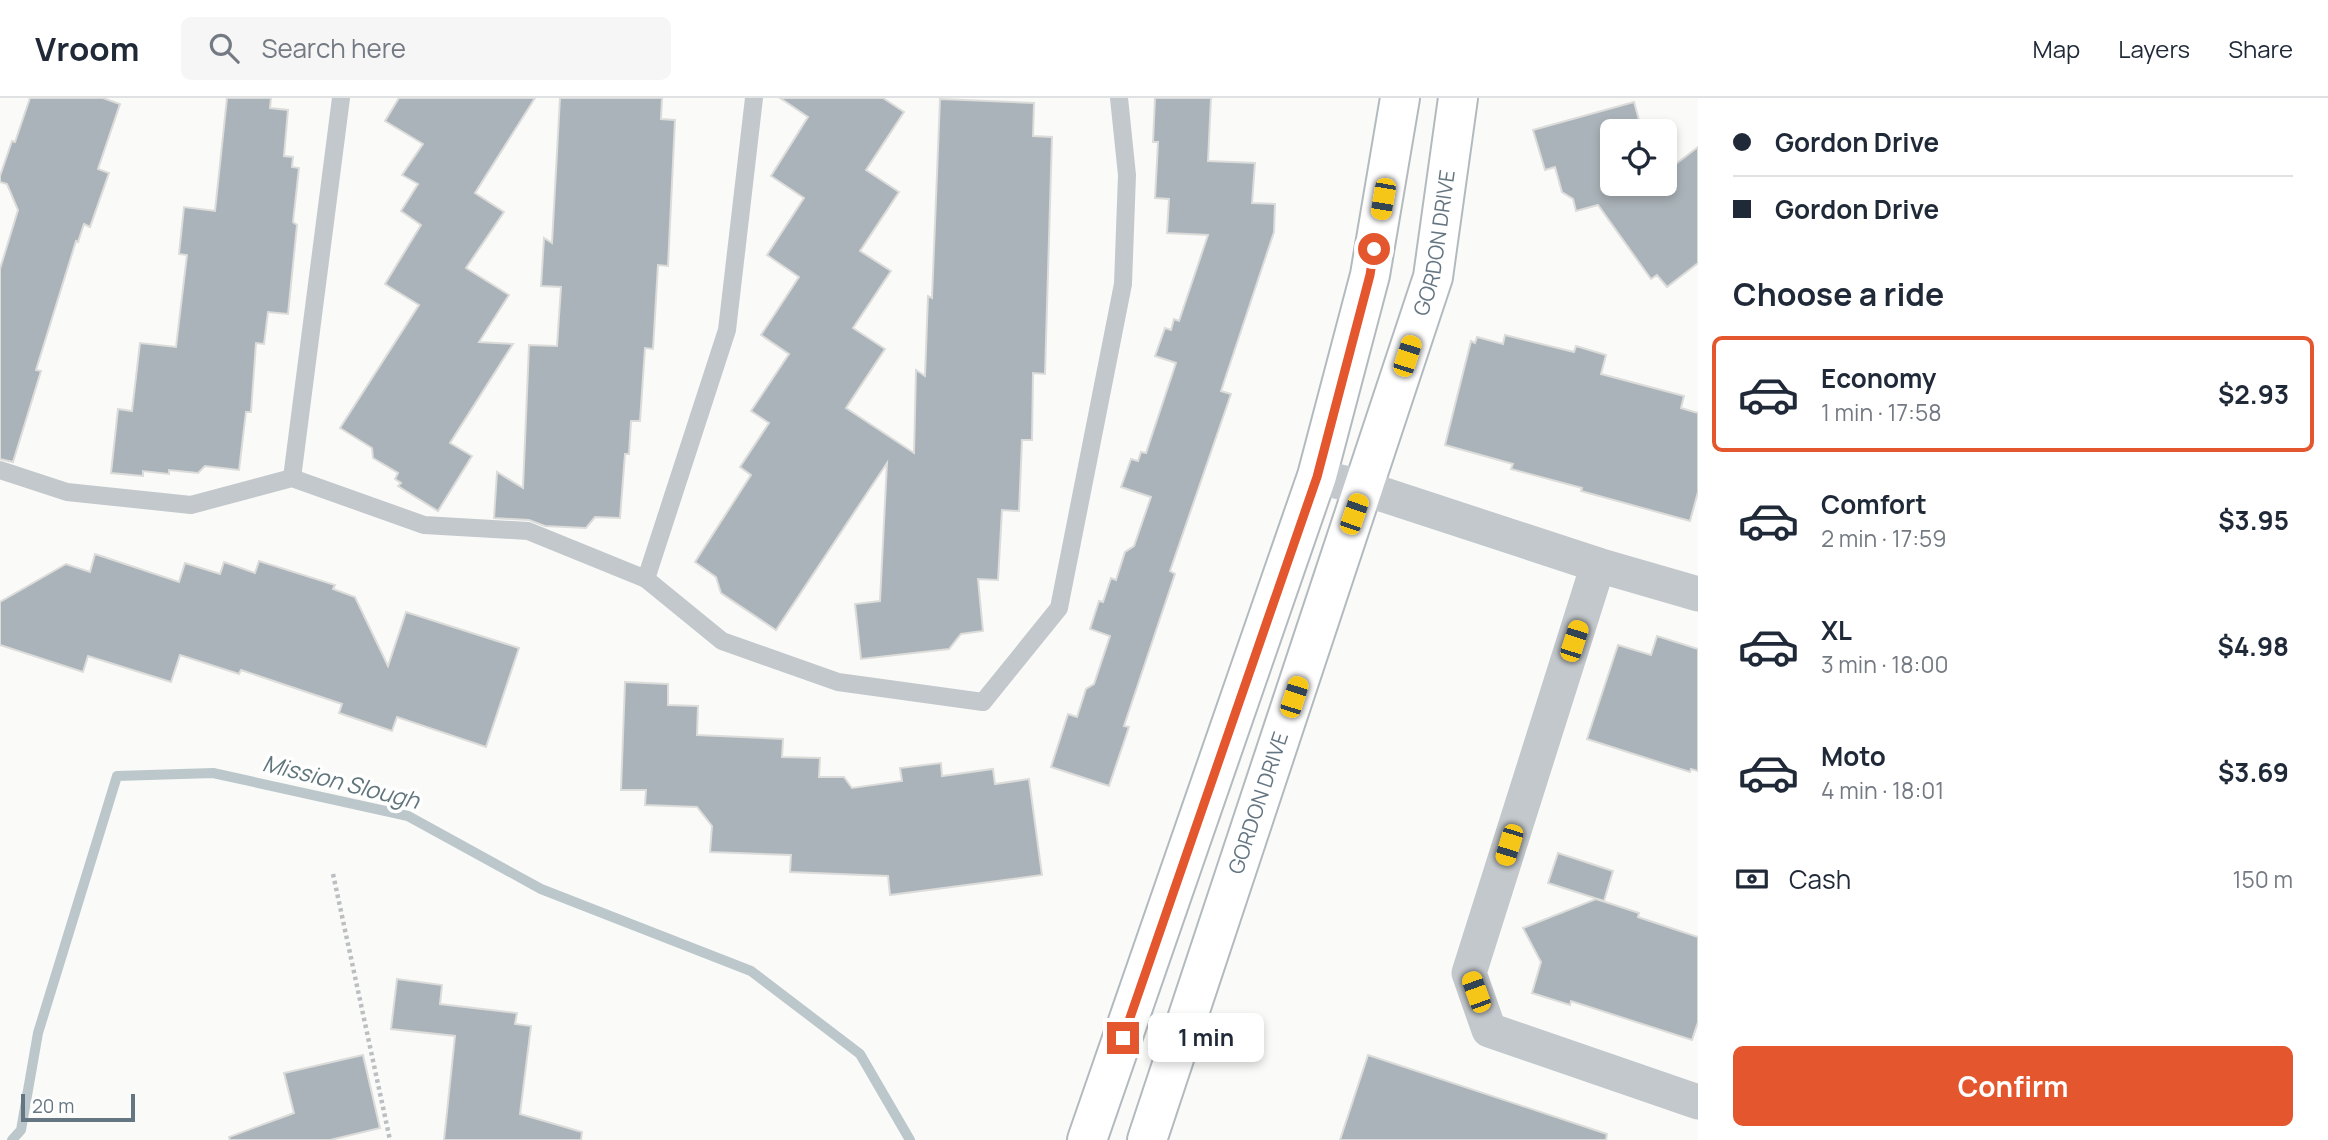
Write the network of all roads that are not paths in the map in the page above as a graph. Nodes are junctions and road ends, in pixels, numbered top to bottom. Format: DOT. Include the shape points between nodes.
graph roads {
  1 [pos="341,98"];
  2 [pos="754,98"];
  3 [pos="1119,98"];
  4 [pos="1400,98"];
  5 [pos="1458,98"];
  6 [pos="0,470"];
  7 [pos="1317,477"];
  8 [pos="292,478"];
  9 [pos="1363,488"];
  10 [pos="1598,565"];
  11 [pos="646,579"];
  12 [pos="1698,594"];
  13 [pos="1698,1102"];
  14 [pos="1087,1140"];
  15 [pos="1147,1140"];
  1 -- 8 [label="lane"];
  2 -- 11 [label="lane" via="727,330"];
  3 -- 11 [label="lane" via="1127,175 1124,284 1059,608 983,702 838,682 722,641"];
  4 -- 7 [label="main road" via="1370,275"];
  5 -- 9 [label="main road, GORDON DRIVE" via="1433,277"];
  6 -- 8 [label="lane" via="67,492 191,505"];
  7 -- 9 [label="street"];
  7 -- 14 [label="main road"];
  8 -- 11 [label="lane" via="424,525 528,531"];
  9 -- 10 [label="street"];
  9 -- 15 [label="main road, GORDON DRIVE"];
  10 -- 12 [label="street"];
  10 -- 13 [label="street" via="1469,973 1489,1030"];
}
